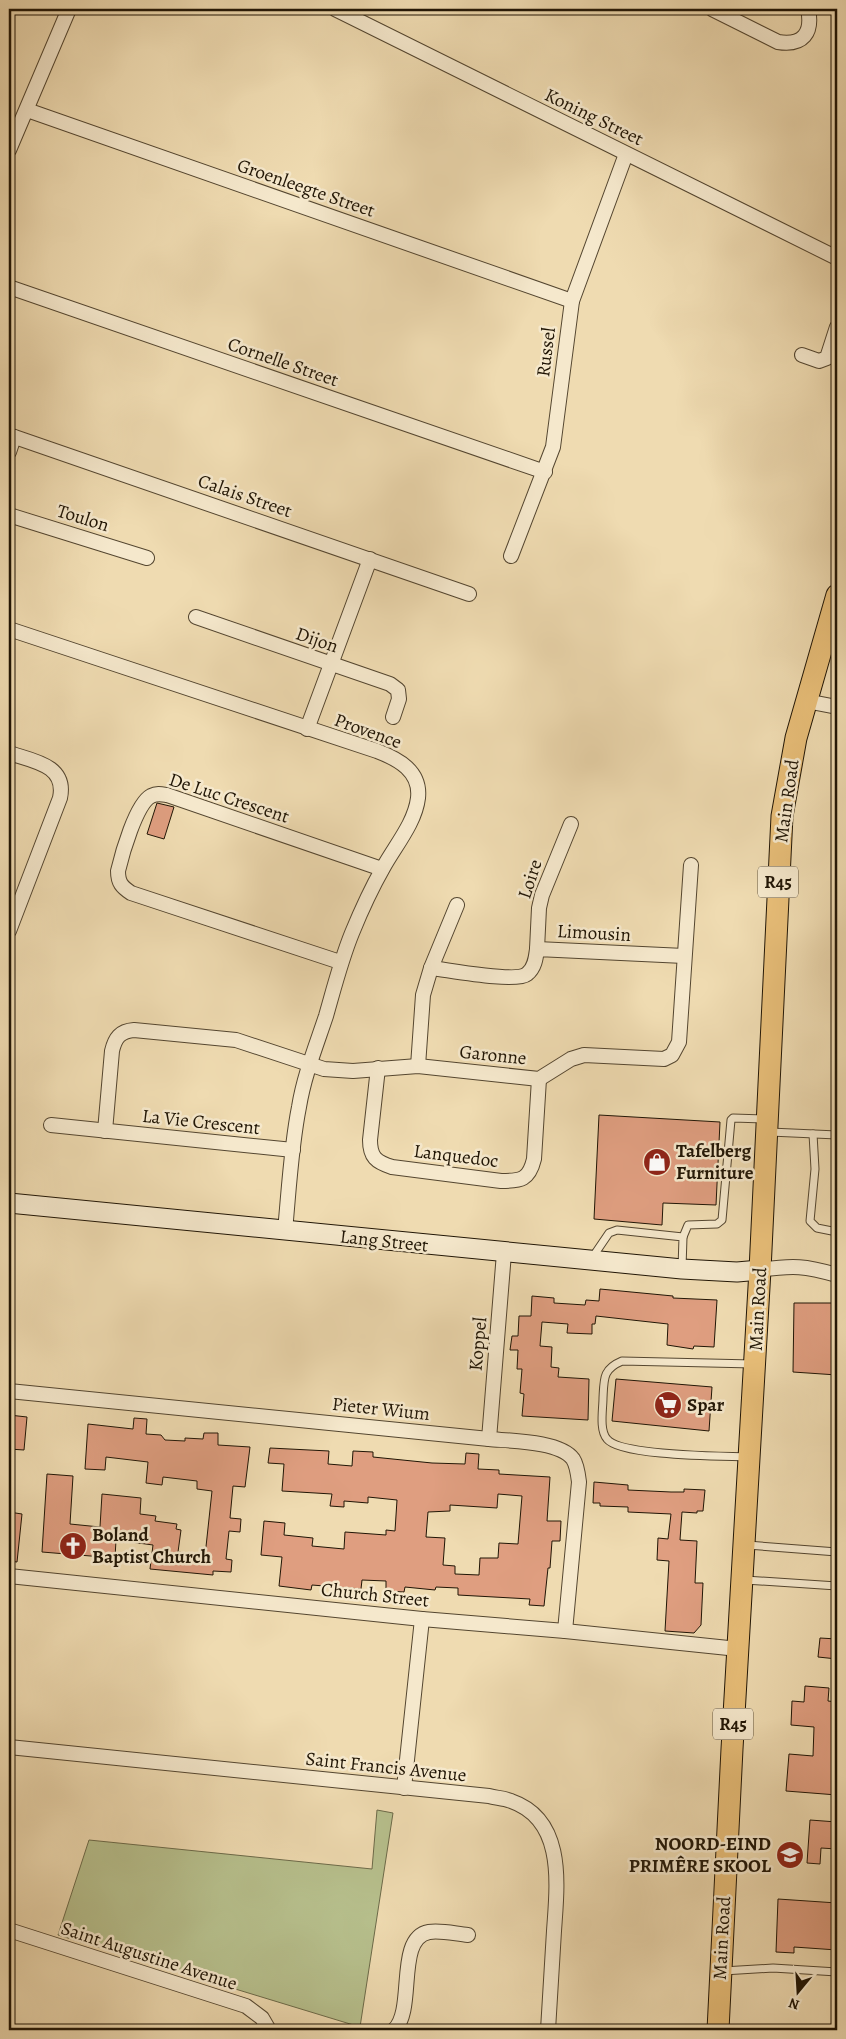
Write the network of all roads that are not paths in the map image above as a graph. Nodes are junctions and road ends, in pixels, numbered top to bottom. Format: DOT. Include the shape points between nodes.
graph roads {
  1 [pos="69,9"];
  2 [pos="335,9"];
  3 [pos="712,9"];
  4 [pos="808,9"];
  5 [pos="27,110"];
  6 [pos="9,150"];
  7 [pos="626,154"];
  8 [pos="837,258"];
  9 [pos="9,287"];
  10 [pos="572,301"];
  11 [pos="837,326"];
  12 [pos="802,355"];
  13 [pos="11,436"];
  14 [pos="9,452"];
  15 [pos="544,472"];
  16 [pos="9,515"];
  17 [pos="511,556"];
  18 [pos="147,558"];
  19 [pos="370,559"];
  20 [pos="468,594"];
  21 [pos="837,595"];
  22 [pos="196,618"];
  23 [pos="9,629"];
  24 [pos="331,665"];
  25 [pos="806,701"];
  26 [pos="837,706"];
  27 [pos="393,717"];
  28 [pos="307,729"];
  29 [pos="9,752"];
  30 [pos="571,824"];
  31 [pos="691,865"];
  32 [pos="382,869"];
  33 [pos="14,901"];
  34 [pos="457,904"];
  35 [pos="9,931"];
  36 [pos="537,949"];
  37 [pos="684,956"];
  38 [pos="340,962"];
  39 [pos="431,968"];
  40 [pos="310,1064"];
  41 [pos="418,1066"];
  42 [pos="378,1068"];
  43 [pos="539,1079"];
  44 [pos="51,1125"];
  45 [pos="767,1125"];
  46 [pos="105,1131"];
  47 [pos="813,1134"];
  48 [pos="837,1134"];
  49 [pos="293,1150"];
  50 [pos="9,1203"];
  51 [pos="284,1230"];
  52 [pos="837,1232"];
  53 [pos="683,1238"];
  54 [pos="504,1253"];
  55 [pos="590,1260"];
  56 [pos="682,1269"];
  57 [pos="760,1270"];
  58 [pos="837,1272"];
  59 [pos="755,1364"];
  60 [pos="9,1390"];
  61 [pos="489,1439"];
  62 [pos="749,1457"];
  63 [pos="744,1545"];
  64 [pos="837,1552"];
  65 [pos="9,1576"];
  66 [pos="742,1580"];
  67 [pos="837,1586"];
  68 [pos="422,1619"];
  69 [pos="565,1631"];
  70 [pos="738,1649"];
  71 [pos="9,1747"];
  72 [pos="404,1788"];
  73 [pos="9,1930"];
  74 [pos="468,1935"];
  75 [pos="720,1971"];
  76 [pos="837,1972"];
  77 [pos="269,2030"];
  78 [pos="394,2030"];
  79 [pos="548,2030"];
  80 [pos="718,2030"];
  1 -- 5 [label="street"];
  2 -- 7 [label="street, Koning Street"];
  3 -- 4 [label="street" via="778,42 789,44 804,37 810,17"];
  5 -- 6 [label="street"];
  5 -- 10 [label="street, Groenleegte Street"];
  7 -- 8 [label="street, Koning Street"];
  7 -- 10 [label="street, Russel"];
  9 -- 15 [label="street, Cornelle Street"];
  10 -- 15 [label="street, Russel" via="557,426"];
  11 -- 12 [label="street" via="827,358 820,361"];
  13 -- 14 [label="street"];
  13 -- 19 [label="street, Calais Street"];
  15 -- 17 [label="street, Russel"];
  16 -- 18 [label="street, Toulon"];
  19 -- 20 [label="street, Calais Street"];
  19 -- 24 [label="street"];
  21 -- 25 [label="main road, Main Road / R45"];
  22 -- 24 [label="street, Dijon"];
  23 -- 28 [label="street, Provence"];
  24 -- 27 [label="street, Dijon" via="390,684 398,690 399,699"];
  24 -- 28 [label="street"];
  25 -- 26 [label="street"];
  25 -- 45 [label="main road, Main Road / R45" via="782,816"];
  28 -- 32 [label="street, Provence" via="390,756 402,763 415,778 416,808"];
  29 -- 33 [label="street" via="49,767 57,773 62,789"];
  30 -- 36 [label="street, Loire" via="542,895"];
  31 -- 37 [label="street, Garonne"];
  32 -- 38 [label="street, Provence"];
  32 -- 38 [label="street, De Luc Crescent" via="167,795 157,793 150,796 139,810 118,872 123,888"];
  33 -- 35 [label="street"];
  34 -- 39 [label="street"];
  36 -- 37 [label="street, Limousin"];
  36 -- 39 [label="street, Limousin" via="532,968 522,977 505,978"];
  37 -- 43 [label="street, Garonne" via="679,1042 672,1055 659,1060 584,1055 571,1059"];
  38 -- 40 [label="street, Provence"];
  39 -- 41 [label="street" via="422,1003"];
  40 -- 42 [label="street, Garonne" via="338,1071"];
  40 -- 46 [label="street" via="236,1040 125,1030 114,1042"];
  40 -- 49 [label="street" via="299,1106"];
  41 -- 42 [label="street, Garonne"];
  41 -- 43 [label="street, Garonne"];
  42 -- 43 [label="street, Lanquedoc" via="370,1140 373,1158 392,1167 501,1181 517,1181 532,1169"];
  44 -- 46 [label="street, La Vie Crescent"];
  45 -- 47 [label="lane"];
  45 -- 53 [label="lane" via="732,1119 722,1220 717,1224 688,1225"];
  45 -- 57 [label="main road, Main Road / R45"];
  46 -- 49 [label="street, La Vie Crescent"];
  47 -- 48 [label="lane"];
  47 -- 52 [label="lane" via="810,1221 817,1228"];
  49 -- 51 [label="street"];
  50 -- 51 [label="street, Lang Street"];
  51 -- 54 [label="street, Lang Street"];
  53 -- 55 [label="lane" via="613,1230"];
  53 -- 56 [label="lane"];
  54 -- 55 [label="street, Lang Street"];
  54 -- 61 [label="street, Koppel"];
  55 -- 56 [label="street, Lang Street"];
  56 -- 57 [label="street, Lang Street"];
  57 -- 58 [label="street" via="791,1265"];
  57 -- 59 [label="main road, Main Road / R45"];
  59 -- 62 [label="main road, Main Road / R45"];
  59 -- 62 [label="lane" via="622,1361 610,1366 604,1387 602,1425 606,1438 613,1444 642,1451"];
  60 -- 61 [label="street, Pieter Wium"];
  61 -- 69 [label="street, Pieter Wium" via="560,1449 572,1458 577,1468 579,1482"];
  62 -- 63 [label="main road, Main Road / R45"];
  63 -- 64 [label="lane"];
  63 -- 66 [label="main road, Main Road / R45"];
  65 -- 68 [label="street, Church Street"];
  66 -- 67 [label="lane"];
  66 -- 70 [label="main road, Main Road / R45"];
  68 -- 69 [label="street, Church Street"];
  68 -- 72 [label="street"];
  69 -- 70 [label="street, Church Street"];
  70 -- 75 [label="main road, Main Road / R45"];
  71 -- 72 [label="street, Saint Francis Avenue"];
  72 -- 79 [label="street, Saint Francis Avenue" via="512,1801 528,1809 550,1838 558,1884"];
  73 -- 77 [label="street, Saint Augustine Avenue" via="246,2006 262,2018"];
  74 -- 78 [label="street" via="428,1932 416,1939 411,1950 404,2012"];
  75 -- 76 [label="lane" via="773,1968"];
  75 -- 80 [label="main road, Main Road / R45"];
}
